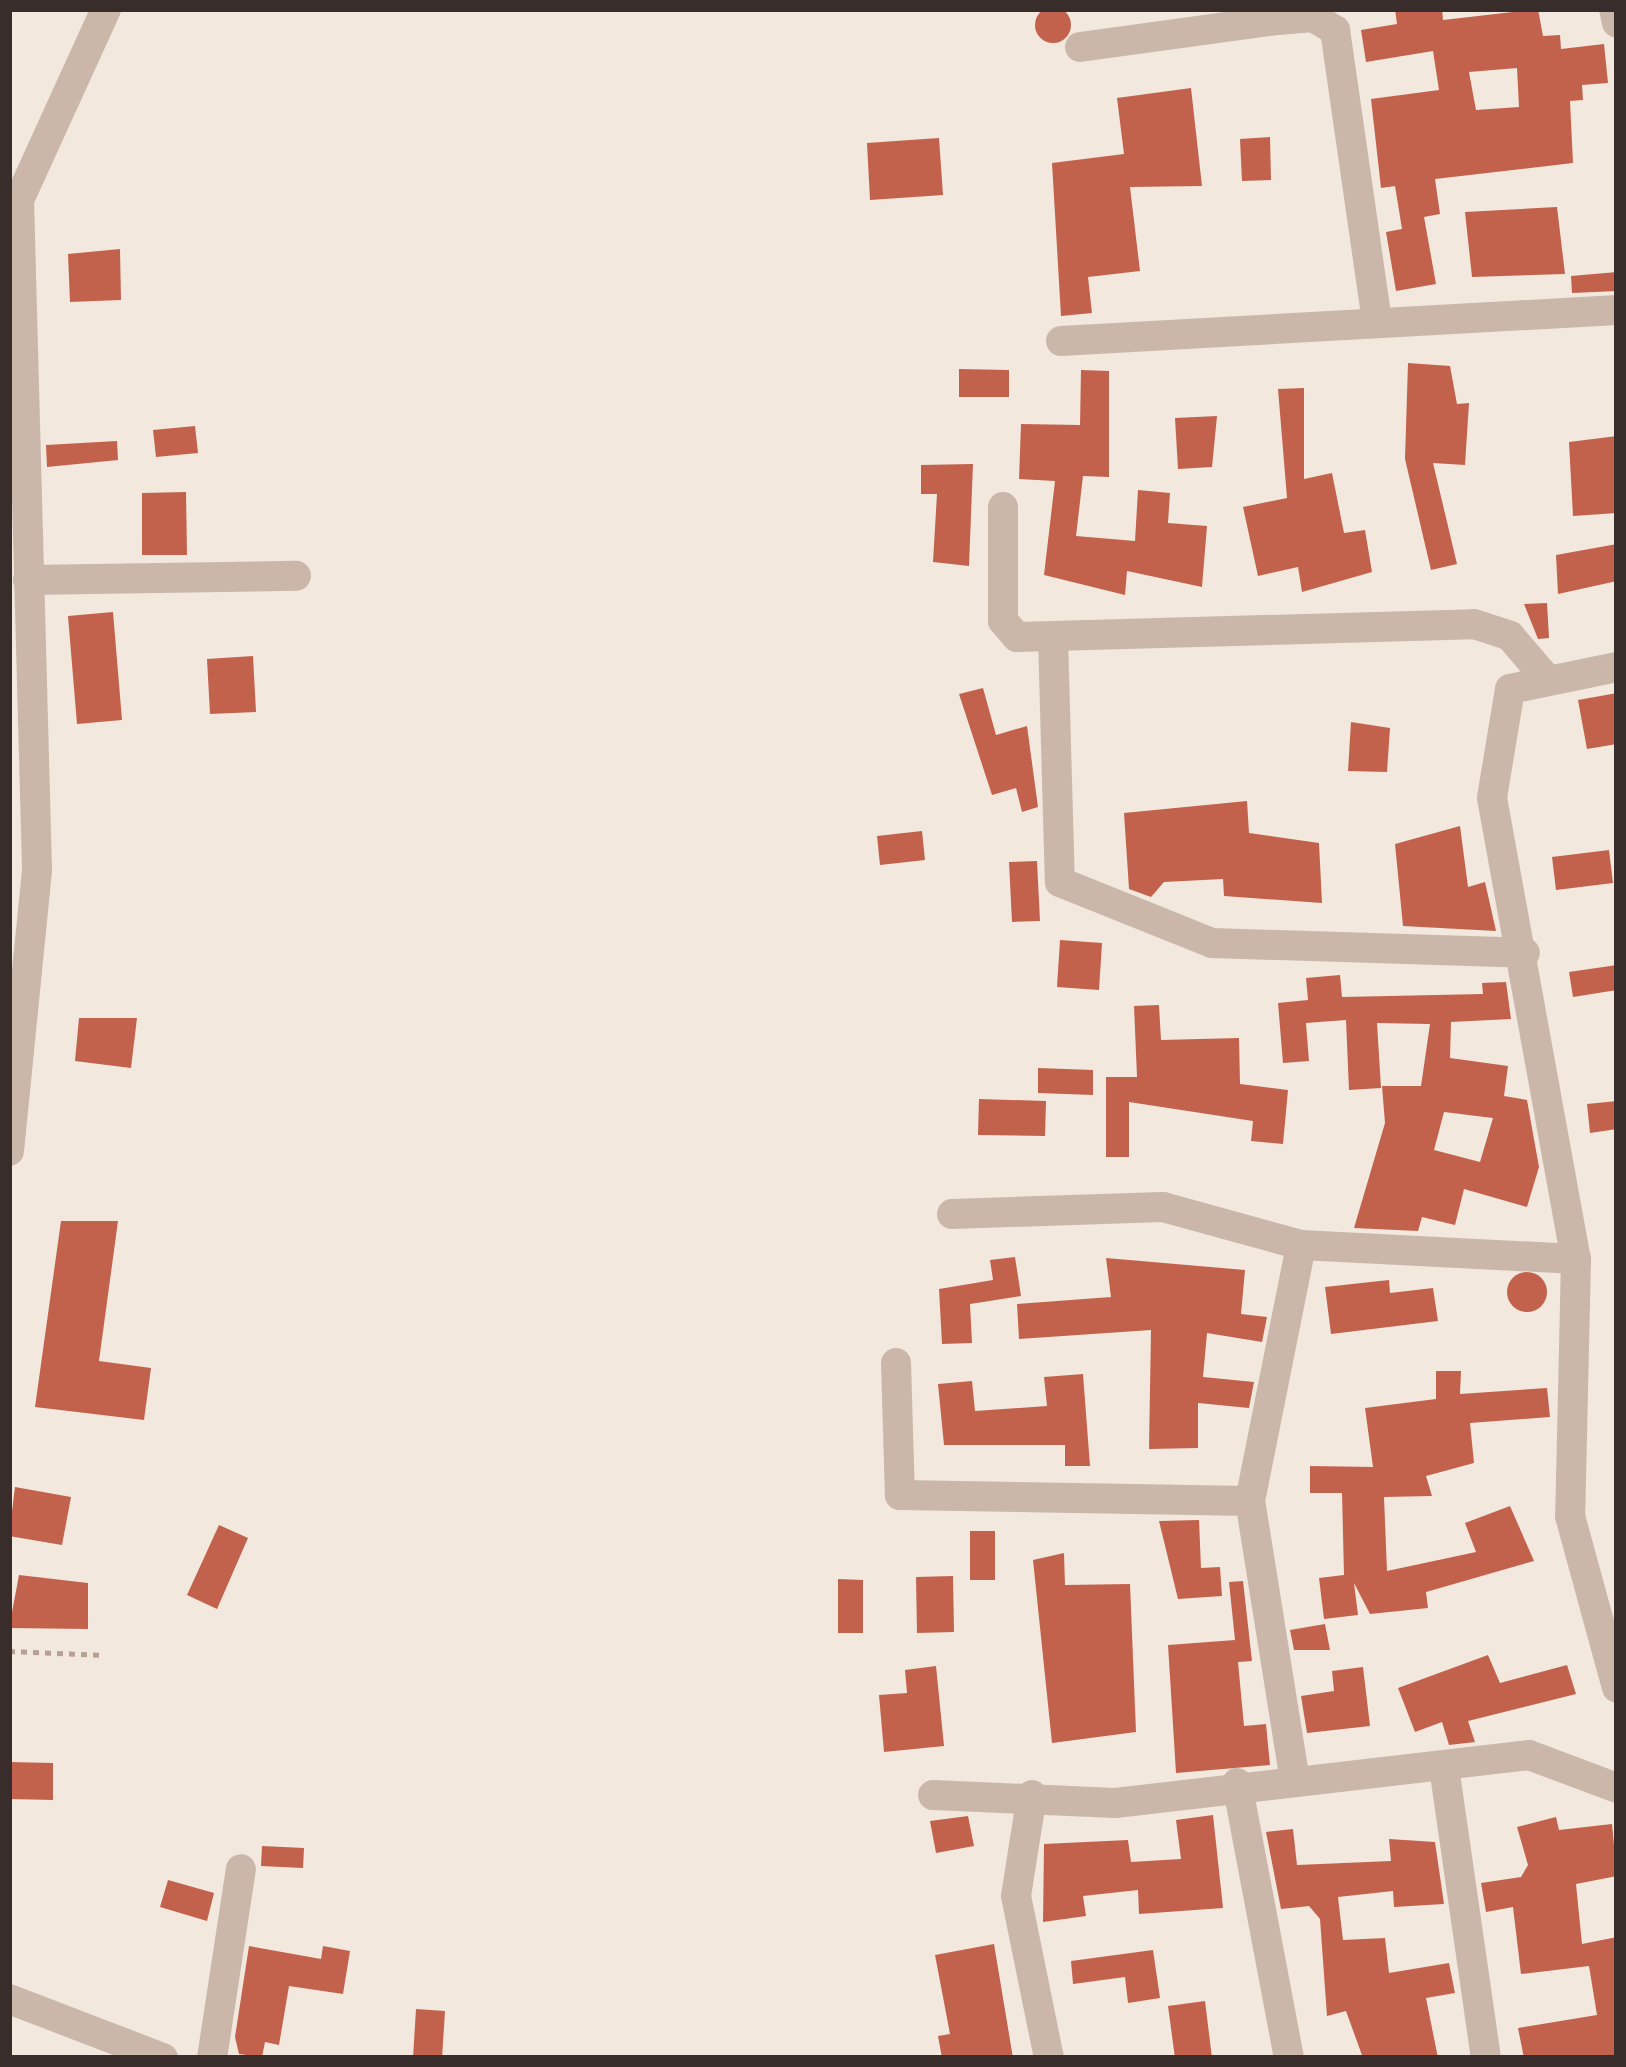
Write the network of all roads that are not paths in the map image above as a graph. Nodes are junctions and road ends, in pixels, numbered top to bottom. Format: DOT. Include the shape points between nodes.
graph roads {
  1 [pos="106,9"];
  2 [pos="1614,9"];
  3 [pos="1617,23"];
  4 [pos="1080,47"];
  5 [pos="1617,310"];
  6 [pos="1377,320"];
  7 [pos="1061,341"];
  8 [pos="16,398"];
  9 [pos="1003,507"];
  10 [pos="296,576"];
  11 [pos="28,580"];
  12 [pos="1053,637"];
  13 [pos="1617,668"];
  14 [pos="1546,677"];
  15 [pos="23,869"];
  16 [pos="1525,952"];
  17 [pos="9,1151"];
  18 [pos="952,1214"];
  19 [pos="1301,1245"];
  20 [pos="1576,1259"];
  21 [pos="896,1363"];
  22 [pos="1250,1501"];
  23 [pos="1617,1688"];
  24 [pos="1444,1766"];
  25 [pos="1294,1775"];
  26 [pos="1238,1784"];
  27 [pos="1617,1788"];
  28 [pos="933,1795"];
  29 [pos="1033,1795"];
  30 [pos="241,1869"];
  31 [pos="9,2000"];
  32 [pos="163,2058"];
  33 [pos="212,2058"];
  34 [pos="1049,2058"];
  35 [pos="1289,2058"];
  36 [pos="1486,2058"];
  1 -- 8 [label="street" via="19,200"];
  2 -- 3 [label="street"];
  4 -- 6 [label="street" via="1278,20 1335,30"];
  5 -- 6 [label="street"];
  6 -- 7 [label="street"];
  8 -- 11 [label="street"];
  9 -- 12 [label="street" via="1003,622 1017,637"];
  10 -- 11 [label="street"];
  11 -- 15 [label="street"];
  12 -- 14 [label="street" via="1474,624 1510,636"];
  12 -- 16 [label="street" via="1060,882 1212,943"];
  13 -- 14 [label="street"];
  14 -- 16 [label="street" via="1510,689 1495,726 1492,798"];
  15 -- 17 [label="street"];
  16 -- 20 [label="street"];
  18 -- 19 [label="street" via="1163,1207"];
  19 -- 20 [label="street"];
  19 -- 22 [label="street"];
  20 -- 23 [label="street" via="1570,1516"];
  21 -- 22 [label="street" via="900,1495"];
  22 -- 25 [label="street"];
  24 -- 25 [label="street"];
  24 -- 27 [label="street" via="1529,1754"];
  24 -- 36 [label="street"];
  25 -- 26 [label="street"];
  26 -- 29 [label="street" via="1115,1803"];
  26 -- 35 [label="street"];
  28 -- 29 [label="street"];
  29 -- 34 [label="street" via="1016,1896"];
  30 -- 33 [label="street"];
  31 -- 32 [label="street"];
}
